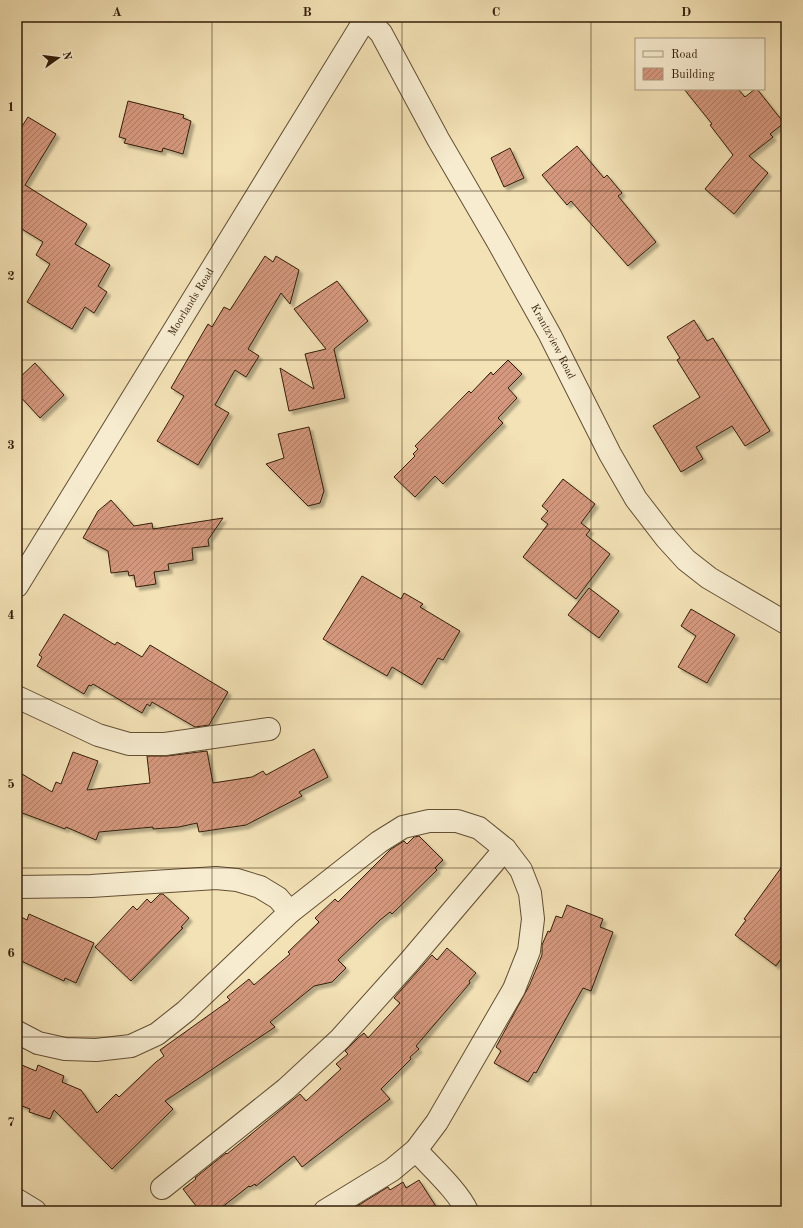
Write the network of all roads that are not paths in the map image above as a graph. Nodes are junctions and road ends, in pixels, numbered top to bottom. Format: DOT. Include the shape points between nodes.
graph roads {
  1 [pos="365,17"];
  2 [pos="17,586"];
  3 [pos="786,623"];
  4 [pos="17,697"];
  5 [pos="269,729"];
  6 [pos="505,849"];
  7 [pos="17,887"];
  8 [pos="290,912"];
  9 [pos="17,1032"];
  10 [pos="416,1150"];
  11 [pos="162,1188"];
  12 [pos="17,1200"];
  13 [pos="35,1211"];
  14 [pos="325,1211"];
  15 [pos="467,1211"];
  1 -- 2 [label="street, Moorlands Road"];
  1 -- 3 [label="street, Krantzview Road" via="381,34 550,335 610,454 636,499 686,560 709,578"];
  4 -- 5 [label="street" via="98,735 129,744 165,744"];
  6 -- 8 [label="street" via="479,828 457,821 428,821 402,827"];
  6 -- 10 [label="street" via="521,870 530,893 533,919 528,951 514,989 437,1122"];
  6 -- 11 [label="street" via="340,1039 286,1089"];
  7 -- 8 [label="street" via="91,886 216,878 237,880 260,887 278,898"];
  8 -- 9 [label="street" via="186,1011 157,1034 131,1046 96,1050 65,1049 38,1043"];
  10 -- 14 [label="street" via="392,1170"];
  10 -- 15 [label="street" via="464,1204"];
  12 -- 13 [label="street"];
}
